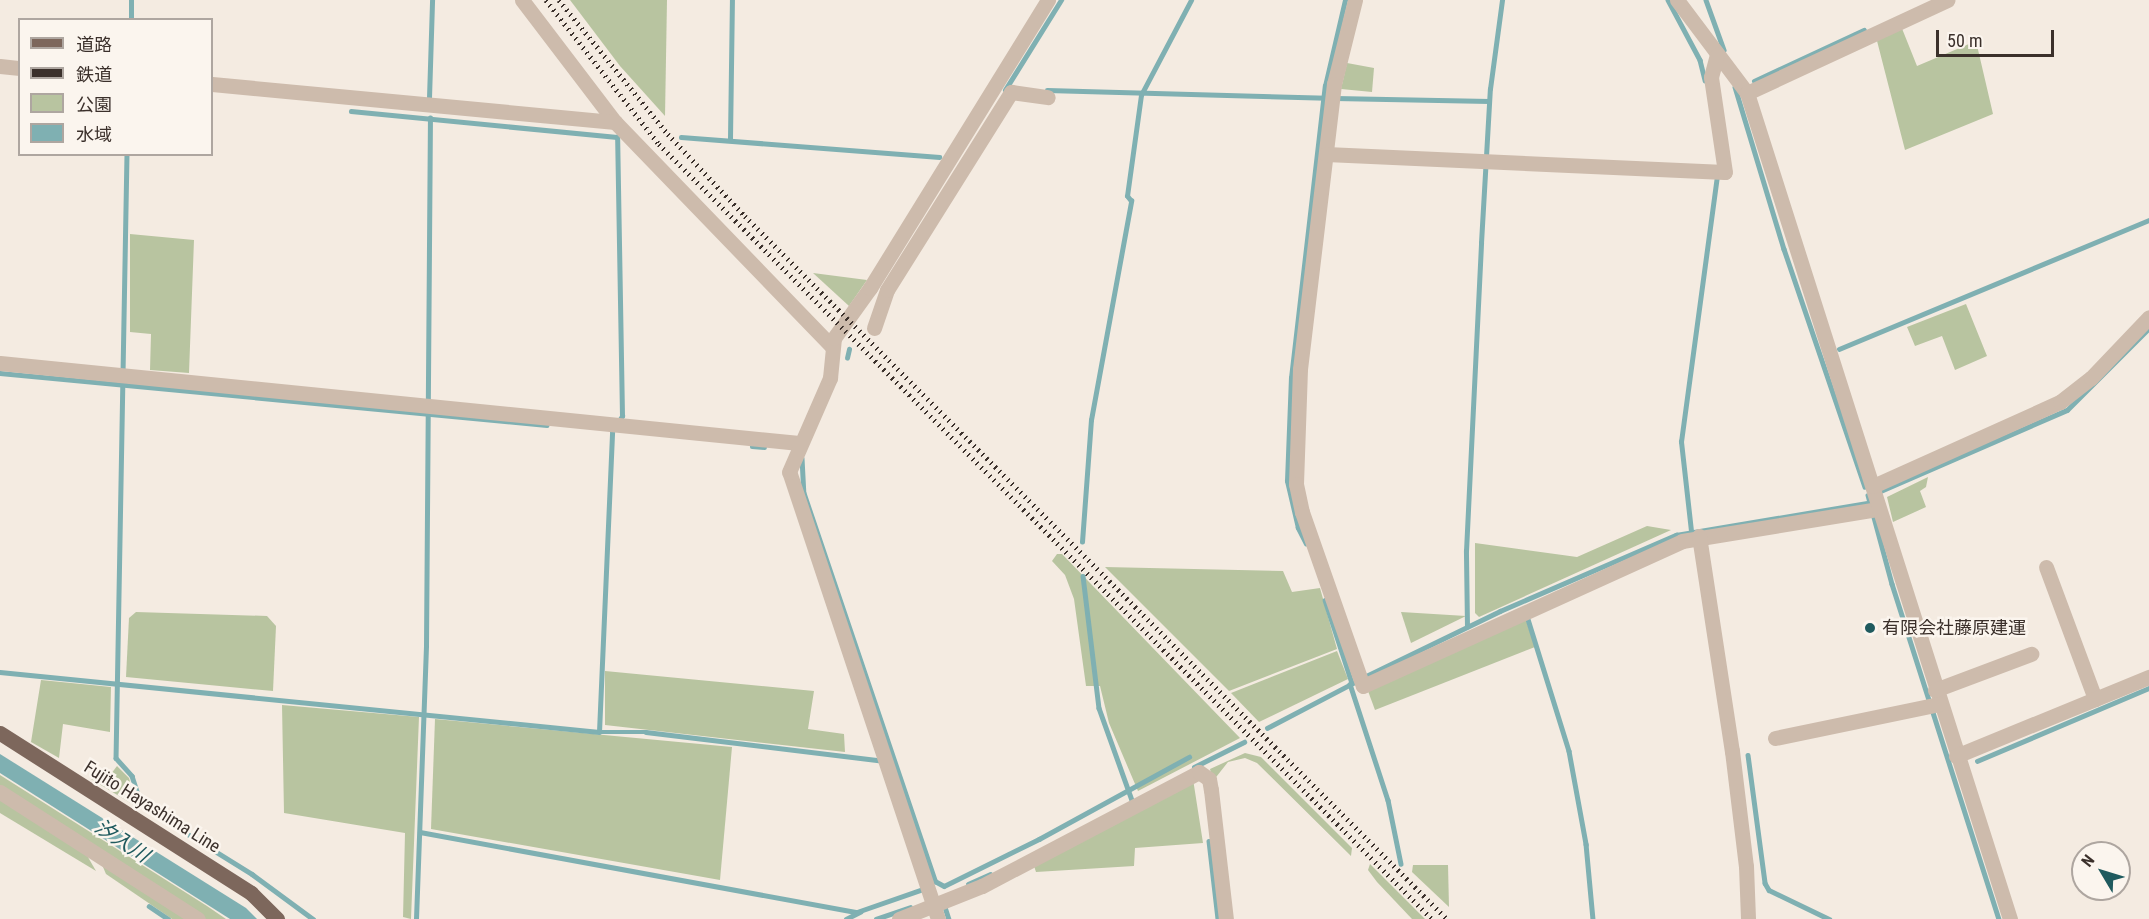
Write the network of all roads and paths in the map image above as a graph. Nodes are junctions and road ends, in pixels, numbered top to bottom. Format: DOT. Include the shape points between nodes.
graph roads {
  1 [pos="522,0"];
  2 [pos="1048,0"];
  3 [pos="1355,0"];
  4 [pos="1677,0"];
  5 [pos="1947,0"];
  6 [pos="1717,56"];
  7 [pos="0,66"];
  8 [pos="18,68"];
  9 [pos="213,84"];
  10 [pos="1002,93"];
  11 [pos="1747,93"];
  12 [pos="1048,98"];
  13 [pos="615,122"];
  14 [pos="1326,154"];
  15 [pos="880,286"];
  16 [pos="2149,317"];
  17 [pos="874,328"];
  18 [pos="832,347"];
  19 [pos="0,363"];
  20 [pos="799,443"];
  21 [pos="1873,501"];
  22 [pos="1699,536"];
  23 [pos="2046,567"];
  24 [pos="2031,654"];
  25 [pos="2149,677"];
  26 [pos="1937,697"];
  27 [pos="2096,699"];
  28 [pos="0,733"];
  29 [pos="1775,738"];
  30 [pos="1956,756"];
  31 [pos="0,792"];
  32 [pos="935,901"];
  33 [pos="198,919"];
  34 [pos="277,919"];
  35 [pos="899,919"];
  36 [pos="1226,919"];
  37 [pos="1749,919"];
  38 [pos="2010,919"];
  1 -- 13 [label="street"];
  2 -- 10 [label="street"];
  3 -- 14 [label="street" via="1332,98"];
  4 -- 6 [label="street"];
  5 -- 11 [label="street"];
  6 -- 11 [label="street"];
  6 -- 14 [label="street" via="1711,77 1725,172"];
  7 -- 8 [label="street"];
  9 -- 13 [label="street"];
  10 -- 12 [label="street"];
  10 -- 15 [label="street"];
  11 -- 21 [label="street"];
  13 -- 18 [label="street"];
  14 -- 22 [label="street" via="1300,369 1296,484 1302,512 1363,686 1666,546"];
  15 -- 17 [label="street"];
  15 -- 18 [label="street"];
  16 -- 21 [label="street" via="2091,378 2060,402"];
  18 -- 20 [label="street" via="830,378"];
  19 -- 20 [label="street"];
  20 -- 32 [label="street" via="789,472 792,488"];
  21 -- 22 [label="street"];
  21 -- 26 [label="street"];
  22 -- 37 [label="street" via="1733,763"];
  23 -- 27 [label="street"];
  24 -- 26 [label="street"];
  25 -- 27 [label="street"];
  26 -- 29 [label="street"];
  26 -- 30 [label="street"];
  27 -- 30 [label="street"];
  28 -- 34 [label="main road, Fujito Hayashima Line" via="251,893"];
  30 -- 38 [label="street"];
  31 -- 33 [label="street"];
  32 -- 35 [label="street"];
  32 -- 36 [label="street" via="1199,772 1209,779"];
}
